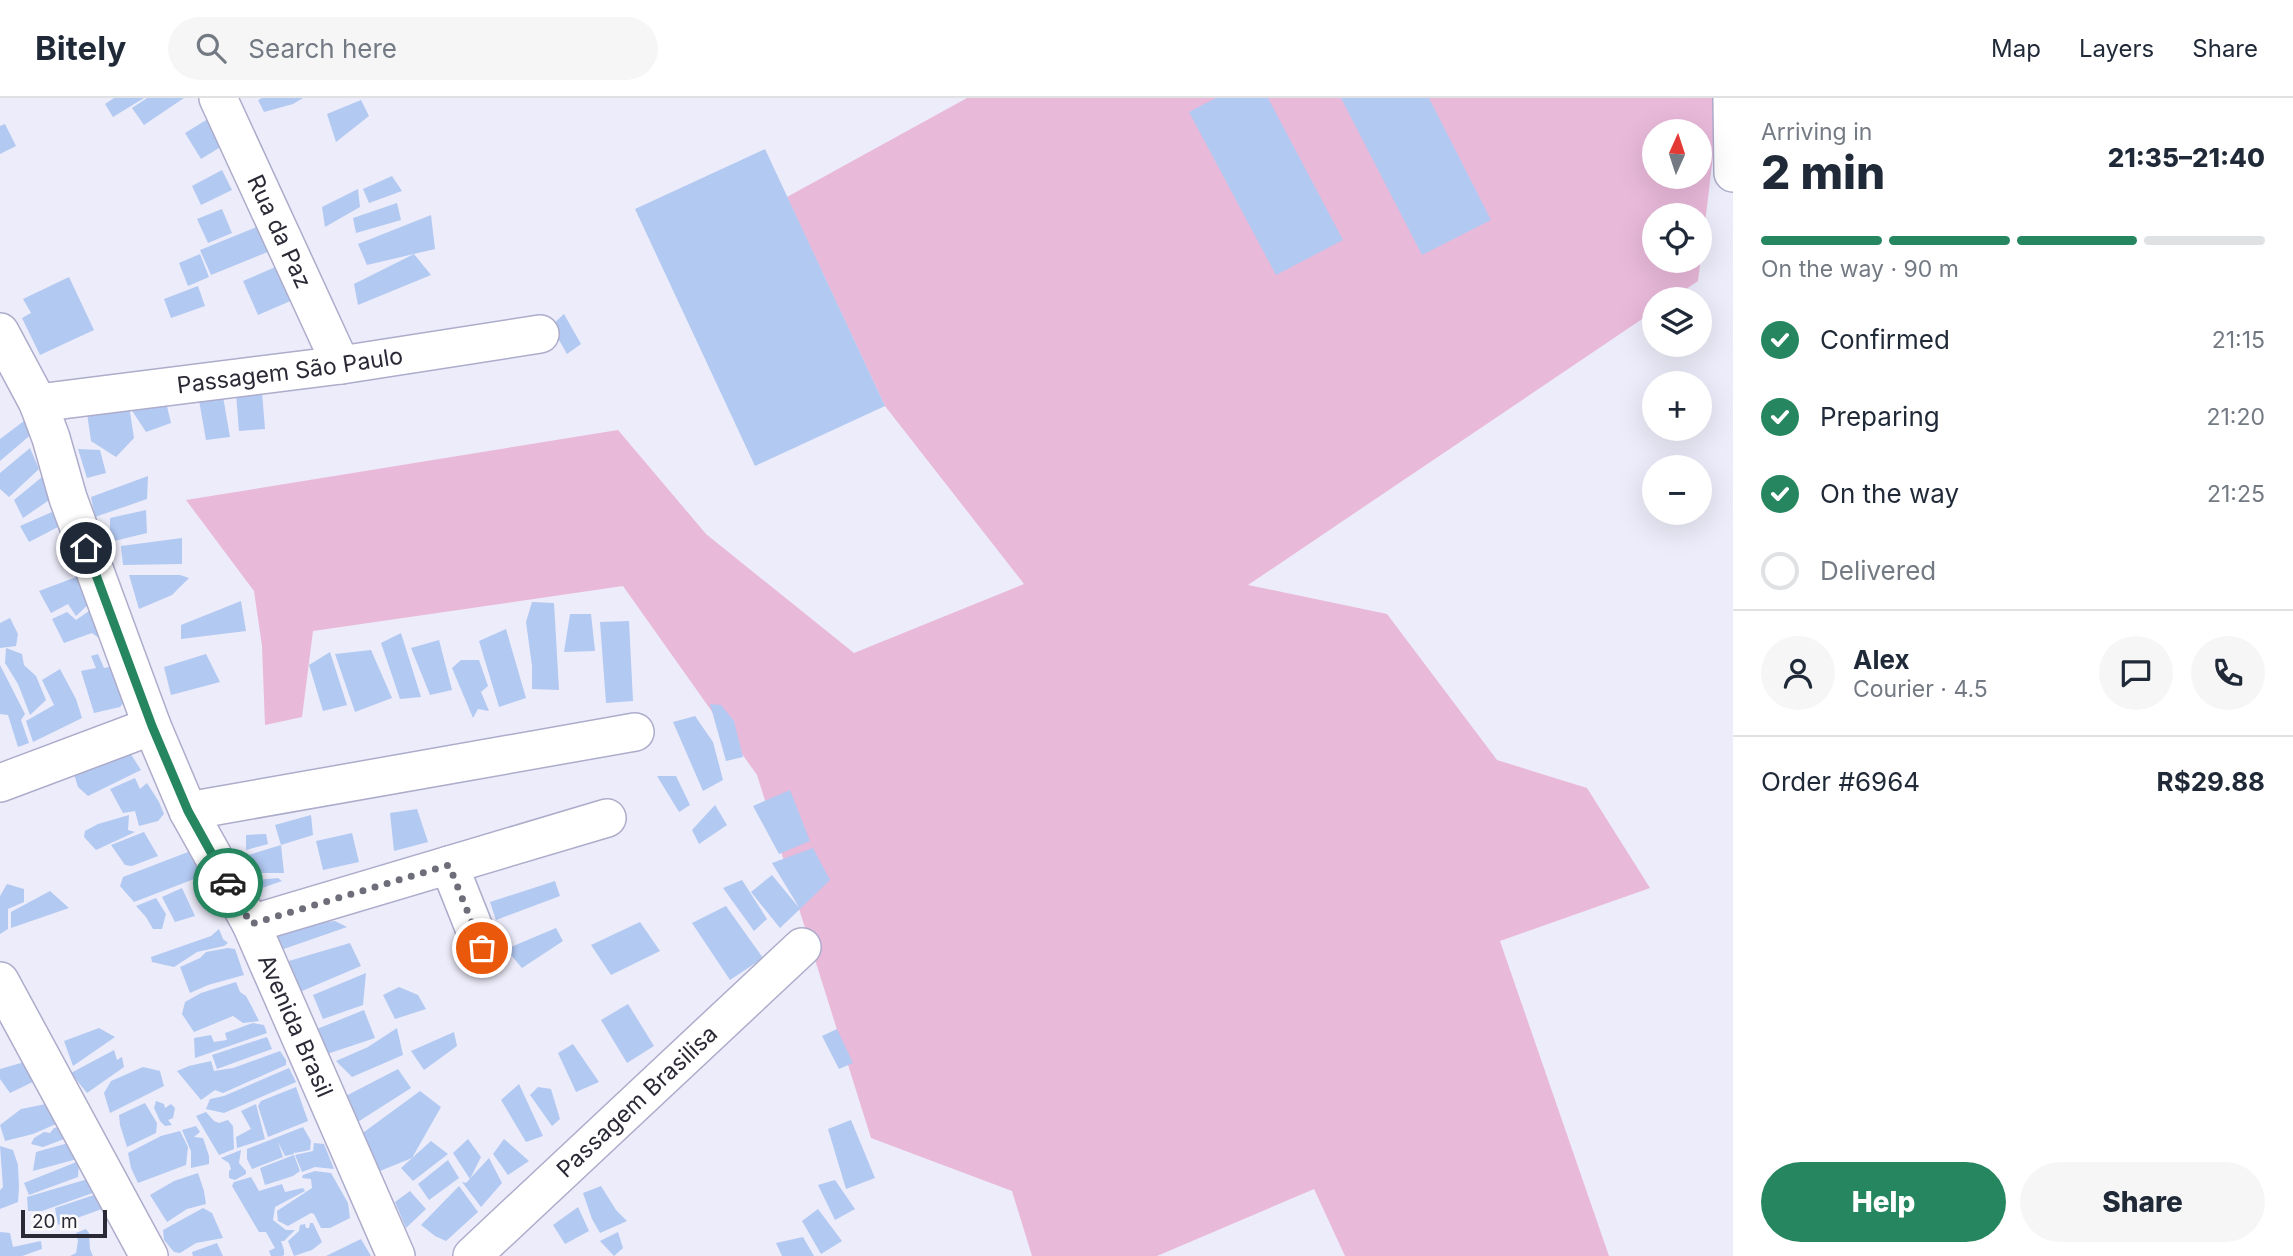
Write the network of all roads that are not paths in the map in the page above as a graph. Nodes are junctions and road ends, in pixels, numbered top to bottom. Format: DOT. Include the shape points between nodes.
graph roads {
  1 [pos="218,98"];
  2 [pos="1732,98"];
  3 [pos="1733,173"];
  4 [pos="0,332"];
  5 [pos="540,334"];
  6 [pos="341,365"];
  7 [pos="38,403"];
  8 [pos="152,726"];
  9 [pos="635,732"];
  10 [pos="0,783"];
  11 [pos="188,811"];
  12 [pos="607,818"];
  13 [pos="449,865"];
  14 [pos="251,924"];
  15 [pos="802,947"];
  16 [pos="482,948"];
  17 [pos="0,981"];
  18 [pos="149,1256"];
  19 [pos="396,1256"];
  20 [pos="472,1256"];
  1 -- 6 [label="street, Rua da Paz"];
  2 -- 3 [label="street"];
  4 -- 7 [label="street, Avenida Brasil"];
  5 -- 6 [label="street, Passagem São Paulo"];
  6 -- 7 [label="street, Passagem São Paulo"];
  7 -- 8 [label="street, Avenida Brasil"];
  8 -- 10 [label="street"];
  8 -- 11 [label="street, Avenida Brasil"];
  9 -- 11 [label="street"];
  11 -- 14 [label="street, Avenida Brasil"];
  12 -- 13 [label="street"];
  13 -- 14 [label="street"];
  13 -- 16 [label="street"];
  14 -- 19 [label="street, Avenida Brasil"];
  15 -- 20 [label="street, Passagem Brasilisa"];
  17 -- 18 [label="street"];
}
